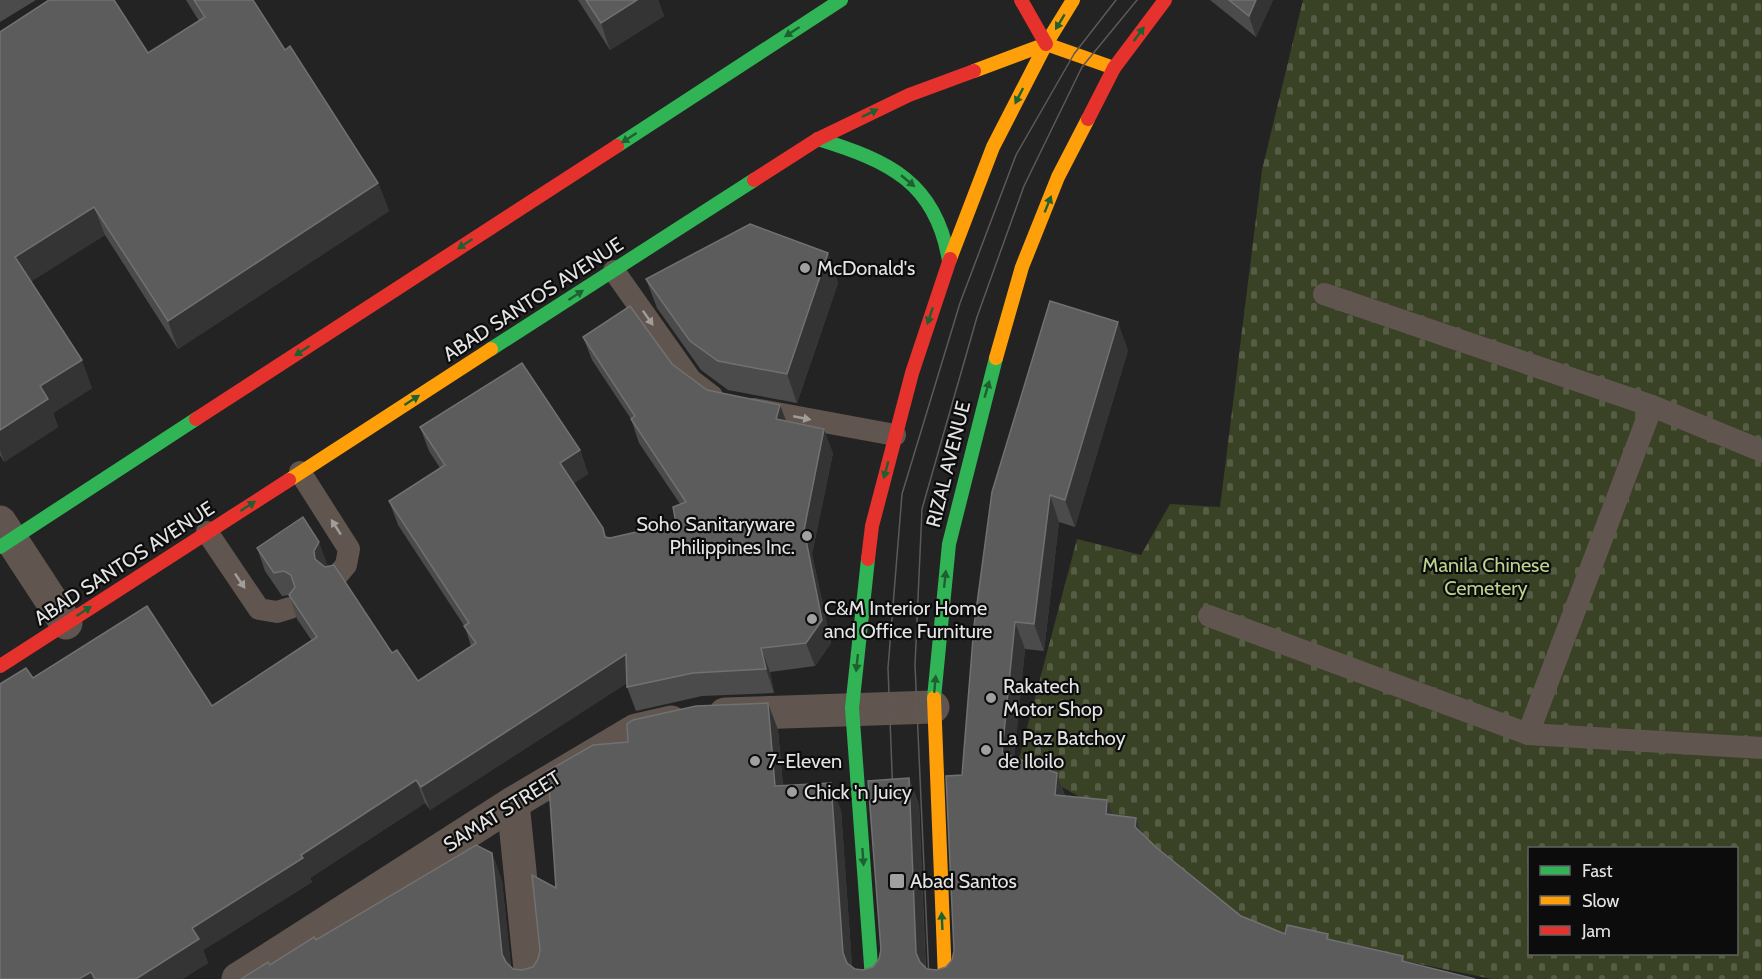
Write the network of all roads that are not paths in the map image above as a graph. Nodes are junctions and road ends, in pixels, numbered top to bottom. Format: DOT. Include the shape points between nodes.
graph roads {
  1 [pos="841,0"];
  2 [pos="1021,0"];
  3 [pos="1073,0"];
  4 [pos="1165,0"];
  5 [pos="1046,44"];
  6 [pos="1114,68"];
  7 [pos="818,140"];
  8 [pos="949,261"];
  9 [pos="614,271"];
  10 [pos="1324,294"];
  11 [pos="1652,405"];
  12 [pos="895,435"];
  13 [pos="1762,451"];
  14 [pos="300,472"];
  15 [pos="207,532"];
  16 [pos="3,536"];
  17 [pos="336,577"];
  18 [pos="290,608"];
  19 [pos="1209,616"];
  20 [pos="66,623"];
  21 [pos="0,666"];
  22 [pos="933,707"];
  23 [pos="852,708"];
  24 [pos="1528,734"];
  25 [pos="1762,748"];
  26 [pos="513,803"];
  27 [pos="238,979"];
  28 [pos="531,979"];
  29 [pos="872,979"];
  30 [pos="945,979"];
  1 -- 16 [label="main road, one-way"];
  2 -- 5 [label="main road"];
  3 -- 5 [label="main road, one-way"];
  6 -- 4 [label="main road, RIZAL AVENUE, one-way"];
  5 -- 6 [label="main road"];
  7 -- 5 [label="main road, ABAD SANTOS AVENUE, one-way" via="909,94"];
  5 -- 8 [label="main road, one-way" via="993,147"];
  22 -- 6 [label="main road, RIZAL AVENUE, one-way" via="949,544 982,407 1022,267 1058,177"];
  7 -- 8 [label="main road, one-way" via="854,149 909,180 935,212"];
  7 -- 9 [label="main road, ABAD SANTOS AVENUE"];
  8 -- 12 [label="main road, one-way"];
  9 -- 12 [label="lane, one-way" via="691,380 723,404"];
  14 -- 9 [label="main road, ABAD SANTOS AVENUE, one-way"];
  10 -- 11 [label="lane"];
  11 -- 13 [label="lane"];
  11 -- 24 [label="lane"];
  12 -- 23 [label="main road, one-way" via="872,526"];
  15 -- 14 [label="main road, ABAD SANTOS AVENUE, one-way"];
  17 -- 14 [label="lane, one-way" via="346,565 349,549"];
  15 -- 18 [label="lane, one-way" via="260,609 277,612"];
  20 -- 15 [label="main road, ABAD SANTOS AVENUE, one-way"];
  16 -- 20 [label="street"];
  19 -- 24 [label="lane"];
  20 -- 21 [label="main road, ABAD SANTOS AVENUE"];
  22 -- 23 [label="street, SAMAT STREET"];
  30 -- 22 [label="main road, RIZAL AVENUE, one-way"];
  23 -- 26 [label="street, SAMAT STREET" via="703,715 636,730"];
  23 -- 29 [label="main road, one-way"];
  24 -- 25 [label="lane"];
  26 -- 27 [label="street, SAMAT STREET"];
  26 -- 28 [label="street"];
}
